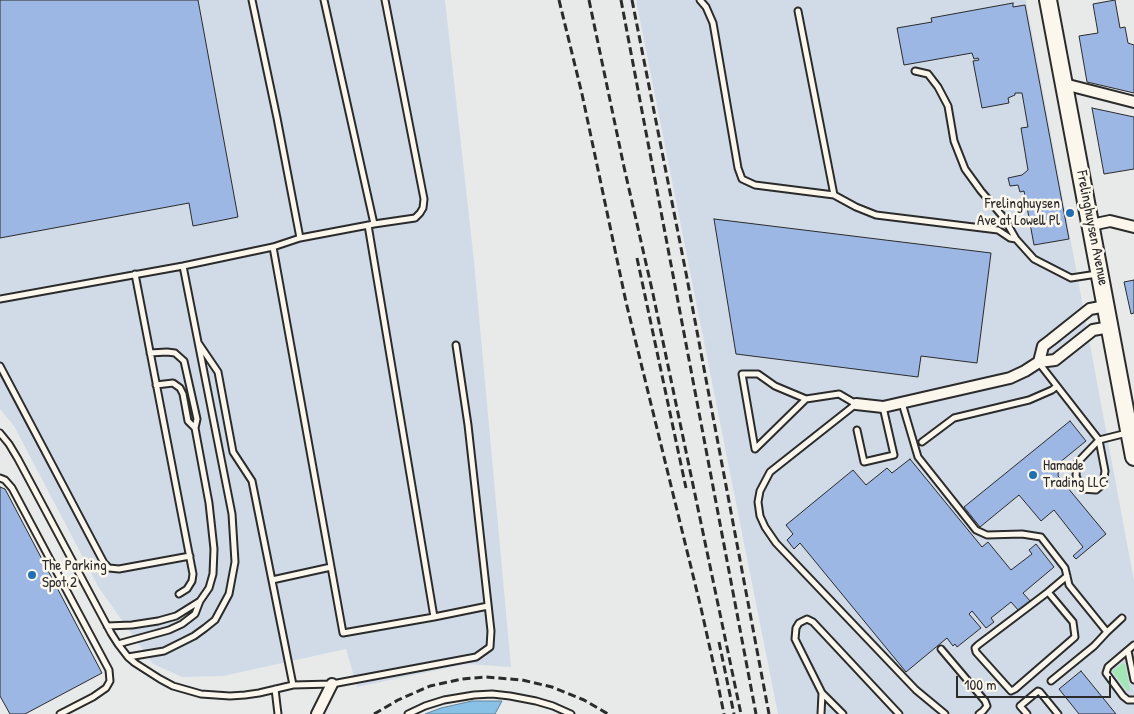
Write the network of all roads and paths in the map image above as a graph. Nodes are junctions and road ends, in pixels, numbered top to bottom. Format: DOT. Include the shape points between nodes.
graph roads {
  1 [pos="252,0"];
  2 [pos="324,0"];
  3 [pos="385,0"];
  4 [pos="700,0"];
  5 [pos="1048,0"];
  6 [pos="798,11"];
  7 [pos="915,71"];
  8 [pos="1064,84"];
  9 [pos="1134,102"];
  10 [pos="834,195"];
  11 [pos="371,225"];
  12 [pos="1091,225"];
  13 [pos="1134,227"];
  14 [pos="300,238"];
  15 [pos="1016,239"];
  16 [pos="273,247"];
  17 [pos="183,266"];
  18 [pos="1100,273"];
  19 [pos="135,274"];
  20 [pos="0,299"];
  21 [pos="1106,306"];
  22 [pos="1110,327"];
  23 [pos="198,342"];
  24 [pos="456,344"];
  25 [pos="150,353"];
  26 [pos="1039,362"];
  27 [pos="0,366"];
  28 [pos="0,380"];
  29 [pos="10,384"];
  30 [pos="156,385"];
  31 [pos="1057,386"];
  32 [pos="806,399"];
  33 [pos="902,402"];
  34 [pos="856,404"];
  35 [pos="883,407"];
  36 [pos="194,428"];
  37 [pos="857,430"];
  38 [pos="0,433"];
  39 [pos="1130,433"];
  40 [pos="1099,440"];
  41 [pos="922,442"];
  42 [pos="1134,457"];
  43 [pos="0,478"];
  44 [pos="190,556"];
  45 [pos="331,567"];
  46 [pos="1067,576"];
  47 [pos="272,580"];
  48 [pos="1048,592"];
  49 [pos="179,594"];
  50 [pos="200,601"];
  51 [pos="488,606"];
  52 [pos="434,617"];
  53 [pos="1122,618"];
  54 [pos="107,626"];
  55 [pos="1107,632"];
  56 [pos="118,644"];
  57 [pos="1134,645"];
  58 [pos="941,649"];
  59 [pos="1128,651"];
  60 [pos="128,657"];
  61 [pos="1134,680"];
  62 [pos="1051,681"];
  63 [pos="332,684"];
  64 [pos="293,685"];
  65 [pos="275,689"];
  66 [pos="822,693"];
  67 [pos="1134,700"];
  68 [pos="60,714"];
  69 [pos="278,714"];
  70 [pos="317,714"];
  71 [pos="408,714"];
  72 [pos="571,714"];
  73 [pos="821,714"];
  74 [pos="843,714"];
  75 [pos="899,714"];
  76 [pos="945,714"];
  77 [pos="979,714"];
  78 [pos="1027,714"];
  79 [pos="1058,714"];
  1 -- 14 [label="lane"];
  2 -- 11 [label="lane"];
  3 -- 11 [label="lane" via="424,199 423,208 416,218"];
  4 -- 10 [label="lane" via="713,23 742,179 756,185"];
  5 -- 8 [label="main road, Frelinghuysen Avenue"];
  6 -- 10 [label="lane"];
  7 -- 15 [label="lane" via="928,74 938,87 948,106 954,141 965,169 1004,218"];
  8 -- 9 [label="street"];
  8 -- 12 [label="main road, Frelinghuysen Avenue"];
  10 -- 15 [label="lane" via="876,214 998,230"];
  11 -- 14 [label="lane"];
  11 -- 52 [label="lane"];
  12 -- 13 [label="street" via="1110,221"];
  12 -- 18 [label="main road, Frelinghuysen Avenue"];
  14 -- 16 [label="lane"];
  15 -- 18 [label="lane" via="1034,259 1070,278"];
  16 -- 17 [label="lane"];
  16 -- 45 [label="lane"];
  17 -- 19 [label="lane"];
  17 -- 23 [label="lane"];
  18 -- 21 [label="main road, Frelinghuysen Avenue"];
  19 -- 20 [label="lane"];
  19 -- 25 [label="lane"];
  21 -- 22 [label="main road, Frelinghuysen Avenue"];
  21 -- 26 [label="street" via="1090,309 1050,340 1043,346"];
  22 -- 26 [label="street" via="1093,330 1055,360"];
  22 -- 39 [label="main road, Frelinghuysen Avenue"];
  23 -- 47 [label="lane" via="218,372 233,452 252,481"];
  23 -- 60 [label="lane" via="232,514 235,562 228,594 215,620 194,636 164,651"];
  24 -- 51 [label="lane"];
  25 -- 30 [label="lane"];
  25 -- 36 [label="lane" via="176,353 184,361 197,419"];
  26 -- 31 [label="lane"];
  26 -- 33 [label="street" via="1010,378"];
  27 -- 29 [label="lane"];
  28 -- 29 [label="lane"];
  29 -- 44 [label="lane" via="109,568"];
  30 -- 36 [label="lane" via="173,383 180,388 188,421"];
  30 -- 44 [label="lane"];
  31 -- 40 [label="lane"];
  31 -- 41 [label="lane" via="1030,400 954,418"];
  32 -- 32 [label="lane" via="774,430 755,449 742,374 758,374 775,386"];
  32 -- 34 [label="lane" via="839,394"];
  33 -- 35 [label="street"];
  33 -- 46 [label="lane" via="918,456 976,530 987,535 1041,537 1065,568"];
  34 -- 35 [label="street"];
  34 -- 76 [label="lane" via="770,472 760,491 760,516 776,543 916,690"];
  35 -- 37 [label="lane" via="894,455 864,462"];
  36 -- 50 [label="lane" via="214,549 213,574"];
  38 -- 54 [label="lane" via="18,459"];
  39 -- 40 [label="lane"];
  39 -- 42 [label="main road, Frelinghuysen Avenue"];
  40 -- 40 [label="lane" via="1077,463 1076,476 1082,489 1096,490 1103,484 1105,471"];
  43 -- 68 [label="lane" via="12,488 109,670 110,681 106,688"];
  44 -- 49 [label="lane" via="192,581"];
  45 -- 47 [label="lane"];
  45 -- 52 [label="lane" via="343,633"];
  46 -- 48 [label="lane"];
  46 -- 55 [label="lane" via="1069,585"];
  47 -- 64 [label="lane"];
  48 -- 48 [label="lane" via="1073,622 1075,637 1011,690 975,648"];
  50 -- 54 [label="lane" via="168,619"];
  50 -- 56 [label="lane" via="195,614 182,624"];
  51 -- 52 [label="lane"];
  51 -- 63 [label="lane" via="490,647 476,657"];
  53 -- 55 [label="lane"];
  54 -- 56 [label="lane"];
  55 -- 62 [label="lane"];
  56 -- 60 [label="lane"];
  57 -- 59 [label="lane"];
  58 -- 77 [label="lane" via="985,701 986,706"];
  59 -- 61 [label="lane"];
  59 -- 67 [label="lane" via="1108,666 1106,673 1123,696"];
  60 -- 65 [label="lane" via="160,680 201,694 230,696"];
  63 -- 64 [label="lane"];
  63 -- 70 [label="street"];
  64 -- 65 [label="lane"];
  65 -- 69 [label="lane"];
  66 -- 73 [label="lane"];
  66 -- 74 [label="lane"];
  66 -- 75 [label="lane" via="795,639 799,623 807,619 814,622"];
  71 -- 72 [label="lane" via="444,700 492,694 536,701"];
  78 -- 79 [label="lane" via="1020,706 1038,691"];
}
